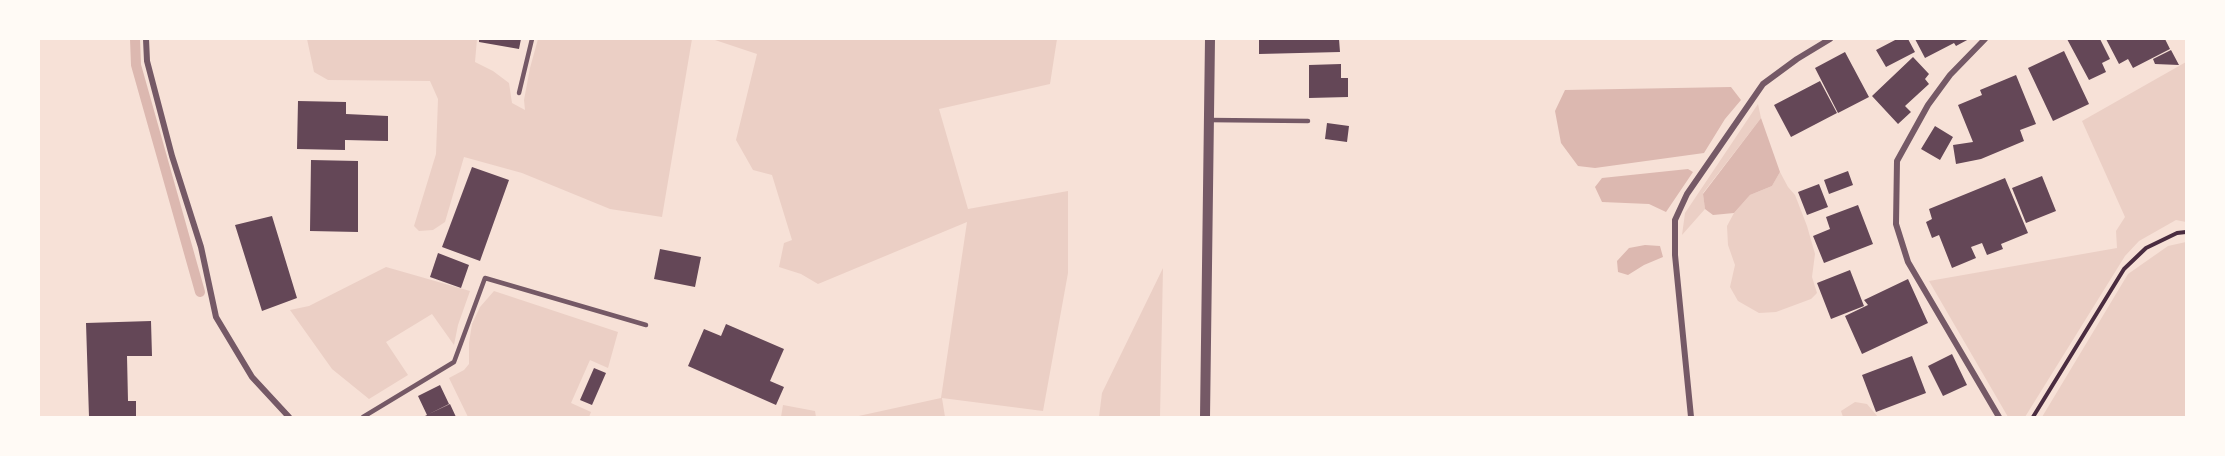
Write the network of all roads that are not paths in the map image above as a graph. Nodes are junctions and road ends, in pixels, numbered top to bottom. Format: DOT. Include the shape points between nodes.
graph roads {
  1 [pos="146,39"];
  2 [pos="532,39"];
  3 [pos="1210,39"];
  4 [pos="1830,39"];
  5 [pos="1985,39"];
  6 [pos="519,93"];
  7 [pos="1209,120"];
  8 [pos="1308,121"];
  9 [pos="646,325"];
  10 [pos="289,417"];
  11 [pos="363,417"];
  12 [pos="1205,417"];
  13 [pos="1690,417"];
  14 [pos="1999,417"];
  1 -- 10 [label="street" via="147,61 201,247 216,317 252,376"];
  2 -- 6 [label="lane"];
  3 -- 7 [label="street"];
  4 -- 13 [label="street" via="1762,84 1686,194 1675,220"];
  5 -- 14 [label="street" via="1934,97 1897,161 1896,224 1908,262"];
  7 -- 8 [label="lane"];
  7 -- 12 [label="street"];
  9 -- 11 [label="lane" via="485,278 454,362"];
}
